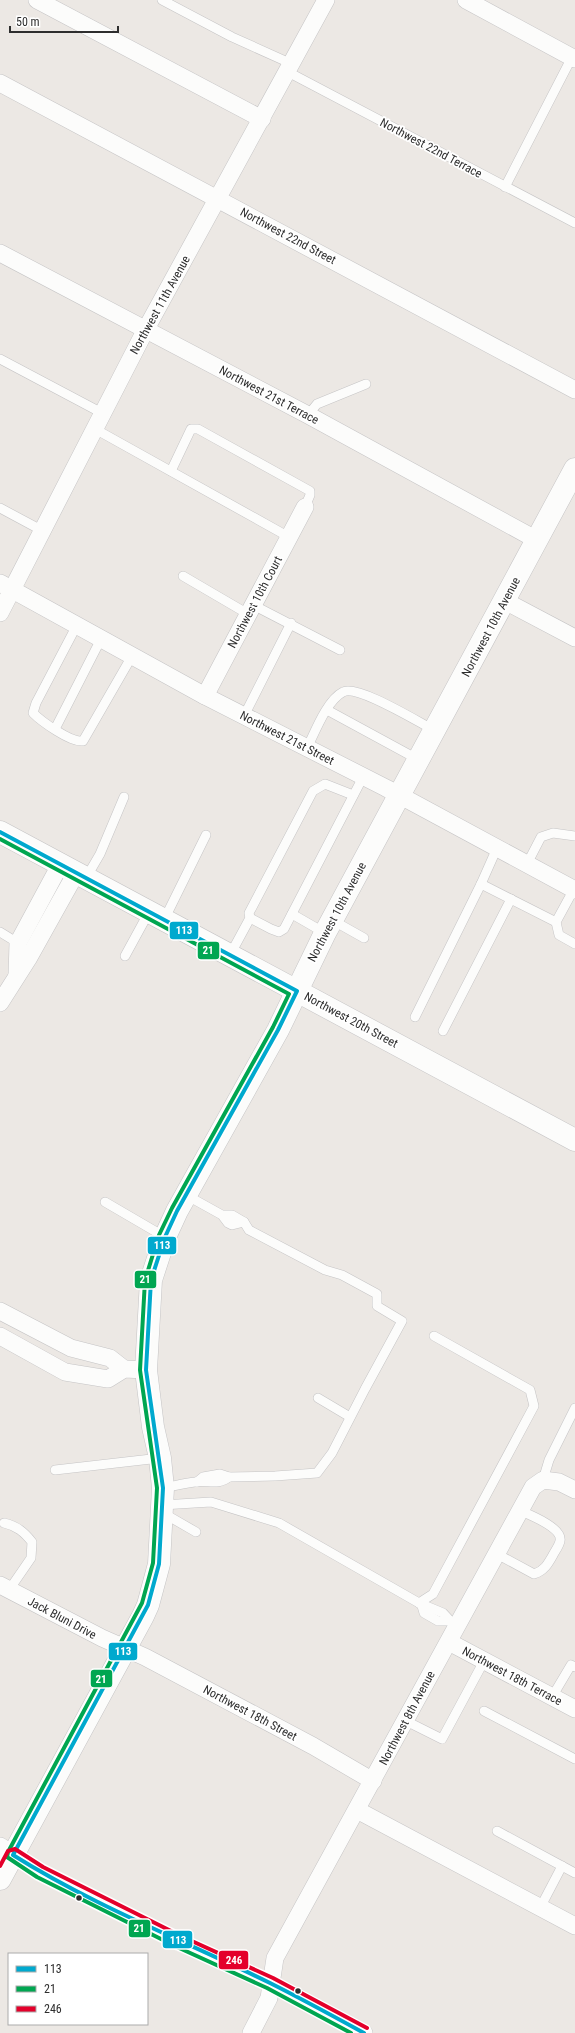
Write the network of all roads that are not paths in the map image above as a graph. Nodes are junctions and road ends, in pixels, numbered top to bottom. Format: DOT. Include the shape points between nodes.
graph roads {
  1 [pos="37,0"];
  2 [pos="162,0"];
  3 [pos="326,0"];
  4 [pos="466,0"];
  5 [pos="574,58"];
  6 [pos="290,68"];
  7 [pos="0,83"];
  8 [pos="262,119"];
  9 [pos="505,187"];
  10 [pos="218,199"];
  11 [pos="575,223"];
  12 [pos="0,253"];
  13 [pos="146,329"];
  14 [pos="0,359"];
  15 [pos="366,384"];
  16 [pos="575,390"];
  17 [pos="102,414"];
  18 [pos="308,415"];
  19 [pos="94,429"];
  20 [pos="575,469"];
  21 [pos="171,471"];
  22 [pos="305,507"];
  23 [pos="0,508"];
  24 [pos="43,531"];
  25 [pos="289,537"];
  26 [pos="537,540"];
  27 [pos="183,576"];
  28 [pos="6,587"];
  29 [pos="505,601"];
  30 [pos="251,609"];
  31 [pos="0,613"];
  32 [pos="291,623"];
  33 [pos="77,625"];
  34 [pos="575,638"];
  35 [pos="101,639"];
  36 [pos="340,650"];
  37 [pos="132,656"];
  38 [pos="205,696"];
  39 [pos="327,710"];
  40 [pos="244,716"];
  41 [pos="55,729"];
  42 [pos="435,730"];
  43 [pos="307,748"];
  44 [pos="419,760"];
  45 [pos="363,776"];
  46 [pos="353,795"];
  47 [pos="399,795"];
  48 [pos="124,798"];
  49 [pos="0,832"];
  50 [pos="206,835"];
  51 [pos="575,836"];
  52 [pos="497,848"];
  53 [pos="527,864"];
  54 [pos="74,872"];
  55 [pos="482,884"];
  56 [pos="574,889"];
  57 [pos="511,899"];
  58 [pos="292,914"];
  59 [pos="156,916"];
  60 [pos="250,918"];
  61 [pos="556,922"];
  62 [pos="329,927"];
  63 [pos="0,932"];
  64 [pos="364,938"];
  65 [pos="18,942"];
  66 [pos="575,944"];
  67 [pos="230,955"];
  68 [pos="125,956"];
  69 [pos="17,975"];
  70 [pos="297,991"];
  71 [pos="0,1003"];
  72 [pos="415,1017"];
  73 [pos="443,1031"];
  74 [pos="575,1140"];
  75 [pos="186,1194"];
  76 [pos="105,1202"];
  77 [pos="165,1237"];
  78 [pos="0,1311"];
  79 [pos="0,1336"];
  80 [pos="434,1336"];
  81 [pos="124,1369"];
  82 [pos="146,1370"];
  83 [pos="318,1398"];
  84 [pos="575,1408"];
  85 [pos="350,1417"];
  86 [pos="160,1458"];
  87 [pos="55,1470"];
  88 [pos="542,1480"];
  89 [pos="575,1490"];
  90 [pos="162,1502"];
  91 [pos="520,1511"];
  92 [pos="4,1523"];
  93 [pos="196,1532"];
  94 [pos="497,1554"];
  95 [pos="5,1588"];
  96 [pos="420,1604"];
  97 [pos="451,1630"];
  98 [pos="125,1648"];
  99 [pos="484,1661"];
  100 [pos="575,1667"];
  101 [pos="552,1697"];
  102 [pos="575,1709"];
  103 [pos="484,1711"];
  104 [pos="406,1721"];
  105 [pos="575,1759"];
  106 [pos="373,1782"];
  107 [pos="357,1810"];
  108 [pos="497,1831"];
  109 [pos="6,1851"];
  110 [pos="562,1866"];
  111 [pos="575,1873"];
  112 [pos="0,1879"];
  113 [pos="540,1908"];
  114 [pos="575,1926"];
  115 [pos="270,1983"];
  116 [pos="251,2033"];
  117 [pos="364,2033"];
  1 -- 8 [label="street"];
  2 -- 6 [label="lane, Northwest 22nd Terrace"];
  3 -- 6 [label="street, Northwest 11th Avenue"];
  4 -- 5 [label="street"];
  5 -- 9 [label="lane"];
  6 -- 8 [label="street, Northwest 11th Avenue"];
  6 -- 9 [label="lane, Northwest 22nd Terrace"];
  7 -- 10 [label="street, Northwest 22nd Street"];
  8 -- 10 [label="street, Northwest 11th Avenue"];
  9 -- 11 [label="lane, Northwest 22nd Terrace"];
  10 -- 13 [label="street, Northwest 11th Avenue"];
  10 -- 16 [label="street, Northwest 22nd Street"];
  12 -- 13 [label="street, Northwest 21st Terrace"];
  13 -- 17 [label="street, Northwest 11th Avenue"];
  13 -- 18 [label="street, Northwest 21st Terrace"];
  14 -- 17 [label="lane"];
  15 -- 18 [label="lane" via="317,404"];
  17 -- 19 [label="street, Northwest 11th Avenue"];
  18 -- 26 [label="street, Northwest 21st Terrace"];
  19 -- 21 [label="lane"];
  19 -- 24 [label="street, Northwest 11th Avenue"];
  20 -- 26 [label="street, Northwest 10th Avenue"];
  21 -- 22 [label="lane" via="191,429 198,429 310,491"];
  21 -- 25 [label="lane"];
  22 -- 25 [label="street, Northwest 10th Court"];
  23 -- 24 [label="lane"];
  24 -- 28 [label="street, Northwest 11th Avenue"];
  25 -- 30 [label="street, Northwest 10th Court"];
  26 -- 29 [label="street, Northwest 10th Avenue"];
  27 -- 30 [label="lane"];
  28 -- 31 [label="street, Northwest 11th Avenue"];
  28 -- 33 [label="street, Northwest 21st Street"];
  29 -- 34 [label="street"];
  29 -- 42 [label="street, Northwest 10th Avenue"];
  30 -- 32 [label="lane"];
  30 -- 38 [label="street, Northwest 10th Court"];
  32 -- 36 [label="lane"];
  32 -- 40 [label="lane"];
  33 -- 35 [label="street, Northwest 21st Street"];
  33 -- 41 [label="lane" via="33,712 41,721"];
  35 -- 37 [label="street, Northwest 21st Street"];
  35 -- 41 [label="lane"];
  37 -- 38 [label="street, Northwest 21st Street"];
  37 -- 41 [label="lane" via="83,741 79,742"];
  38 -- 40 [label="street, Northwest 21st Street"];
  39 -- 42 [label="lane" via="332,702 349,690 366,694"];
  39 -- 43 [label="lane"];
  39 -- 44 [label="lane"];
  40 -- 43 [label="street, Northwest 21st Street"];
  42 -- 44 [label="street, Northwest 10th Avenue"];
  43 -- 45 [label="street, Northwest 21st Street"];
  44 -- 47 [label="street, Northwest 10th Avenue"];
  45 -- 46 [label="lane"];
  45 -- 47 [label="street, Northwest 21st Street"];
  46 -- 58 [label="lane"];
  46 -- 60 [label="lane" via="325,784 313,791 249,913"];
  47 -- 52 [label="street, Northwest 21st Street"];
  47 -- 62 [label="street, Northwest 10th Avenue"];
  48 -- 54 [label="lane" via="100,854"];
  49 -- 54 [label="street, Northwest 20th Street"];
  50 -- 59 [label="lane"];
  51 -- 53 [label="lane" via="553,833 541,837"];
  52 -- 53 [label="street, Northwest 21st Street"];
  52 -- 55 [label="lane"];
  53 -- 56 [label="street, Northwest 21st Street"];
  54 -- 59 [label="street, Northwest 20th Street"];
  54 -- 65 [label="street"];
  54 -- 69 [label="street"];
  55 -- 57 [label="lane"];
  55 -- 72 [label="lane"];
  56 -- 61 [label="lane"];
  57 -- 61 [label="lane"];
  57 -- 73 [label="lane"];
  58 -- 60 [label="lane" via="284,929 279,932"];
  58 -- 62 [label="lane"];
  59 -- 67 [label="street, Northwest 20th Street"];
  59 -- 68 [label="lane"];
  60 -- 67 [label="lane"];
  61 -- 66 [label="lane" via="559,935"];
  62 -- 64 [label="lane"];
  62 -- 70 [label="street, Northwest 10th Avenue"];
  63 -- 65 [label="lane"];
  65 -- 69 [label="street"];
  67 -- 70 [label="street, Northwest 20th Street"];
  69 -- 71 [label="street"];
  70 -- 74 [label="street, Northwest 20th Street"];
  70 -- 75 [label="street, Northwest 10th Avenue"];
  75 -- 77 [label="street, Northwest 10th Avenue"];
  75 -- 85 [label="lane" via="222,1215 228,1223 232,1225 244,1222 249,1230 377,1294 377,1306 402,1321"];
  76 -- 77 [label="lane"];
  77 -- 82 [label="street, Northwest 10th Avenue" via="152,1280"];
  78 -- 81 [label="street" via="71,1348 110,1358"];
  79 -- 81 [label="street" via="65,1372 108,1379"];
  80 -- 96 [label="lane" via="530,1390 534,1406 433,1594"];
  81 -- 82 [label="street"];
  82 -- 86 [label="street, Northwest 10th Avenue" via="153,1427"];
  83 -- 85 [label="lane"];
  84 -- 88 [label="lane, Northwest 8th Avenue"];
  85 -- 90 [label="lane" via="332,1453 318,1473 229,1477 224,1482 197,1482"];
  86 -- 87 [label="lane"];
  86 -- 90 [label="street, Northwest 10th Avenue"];
  88 -- 89 [label="street" via="559,1482"];
  88 -- 91 [label="street, Northwest 8th Avenue" via="533,1487"];
  90 -- 93 [label="lane"];
  90 -- 96 [label="lane" via="211,1502 279,1523"];
  90 -- 98 [label="street, Northwest 10th Avenue" via="158,1570 148,1605"];
  91 -- 94 [label="street, Northwest 8th Avenue"];
  91 -- 94 [label="lane" via="550,1526 560,1535 560,1541 541,1572 534,1574"];
  92 -- 95 [label="lane" via="23,1531 32,1542 31,1558"];
  94 -- 97 [label="street, Northwest 8th Avenue"];
  95 -- 98 [label="street, Jack Bluni Drive"];
  96 -- 97 [label="lane" via="443,1613"];
  97 -- 99 [label="street, Northwest 18th Terrace"];
  97 -- 104 [label="street, Northwest 8th Avenue"];
  98 -- 106 [label="street, Northwest 18th Street" via="312,1746"];
  98 -- 109 [label="street, Northwest 10th Avenue"];
  99 -- 101 [label="street, Northwest 18th Terrace"];
  99 -- 104 [label="lane" via="442,1739"];
  100 -- 101 [label="lane" via="571,1665"];
  101 -- 102 [label="street, Northwest 18th Terrace"];
  103 -- 105 [label="lane"];
  104 -- 106 [label="street, Northwest 8th Avenue"];
  106 -- 107 [label="street, Northwest 8th Avenue"];
  107 -- 113 [label="street"];
  107 -- 115 [label="street, Northwest 8th Avenue" via="275,1958"];
  108 -- 110 [label="lane"];
  109 -- 112 [label="street, Northwest 10th Avenue"];
  109 -- 115 [label="street" via="40,1872 180,1942"];
  110 -- 111 [label="lane"];
  110 -- 113 [label="lane"];
  113 -- 114 [label="street"];
  115 -- 116 [label="street, Northwest 8th Avenue" via="269,1998"];
  115 -- 117 [label="street"];
}
